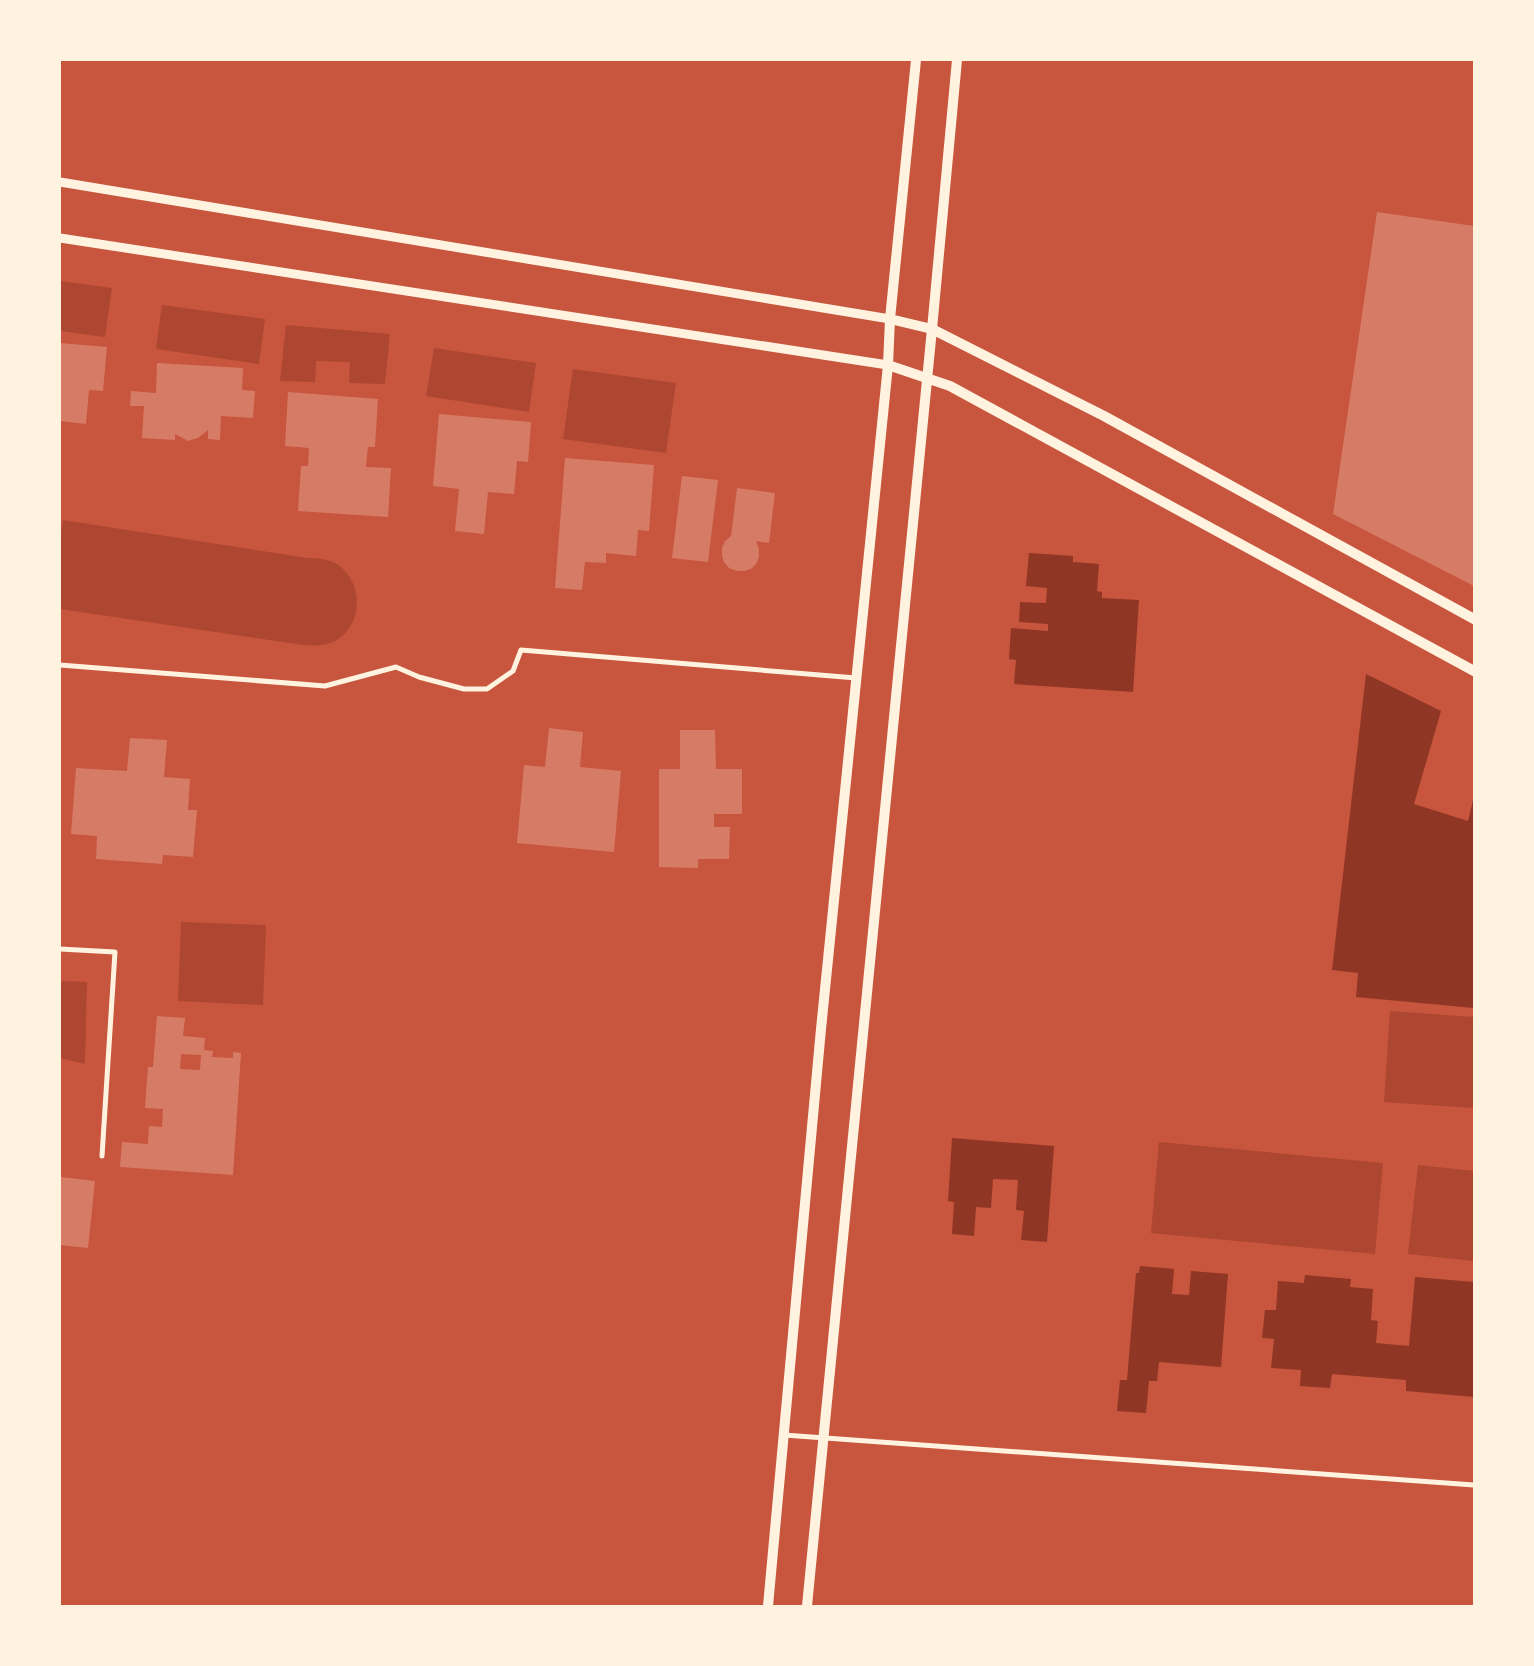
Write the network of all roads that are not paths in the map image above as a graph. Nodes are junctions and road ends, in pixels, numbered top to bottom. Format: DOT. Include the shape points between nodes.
graph roads {
  1 [pos="916,60"];
  2 [pos="957,60"];
  3 [pos="60,182"];
  4 [pos="60,238"];
  5 [pos="890,319"];
  6 [pos="932,329"];
  7 [pos="888,365"];
  8 [pos="926,377"];
  9 [pos="1474,619"];
  10 [pos="60,664"];
  11 [pos="1474,671"];
  12 [pos="856,678"];
  13 [pos="60,949"];
  14 [pos="102,1156"];
  15 [pos="784,1435"];
  16 [pos="823,1437"];
  17 [pos="1474,1485"];
  18 [pos="768,1606"];
  19 [pos="807,1606"];
  1 -- 5 [label="main road"];
  2 -- 6 [label="main road"];
  3 -- 5 [label="street"];
  4 -- 7 [label="street"];
  5 -- 6 [label="main road"];
  5 -- 7 [label="main road"];
  6 -- 8 [label="main road"];
  6 -- 9 [label="main road" via="1104,416"];
  7 -- 8 [label="main road"];
  7 -- 12 [label="main road"];
  8 -- 11 [label="main road" via="950,386"];
  8 -- 16 [label="main road"];
  10 -- 12 [label="street" via="326,686 396,667 464,689 488,689 512,671 521,650"];
  12 -- 15 [label="main road"];
  13 -- 14 [label="street" via="115,952"];
  15 -- 16 [label="street"];
  15 -- 18 [label="main road"];
  16 -- 17 [label="street"];
  16 -- 19 [label="main road"];
}
